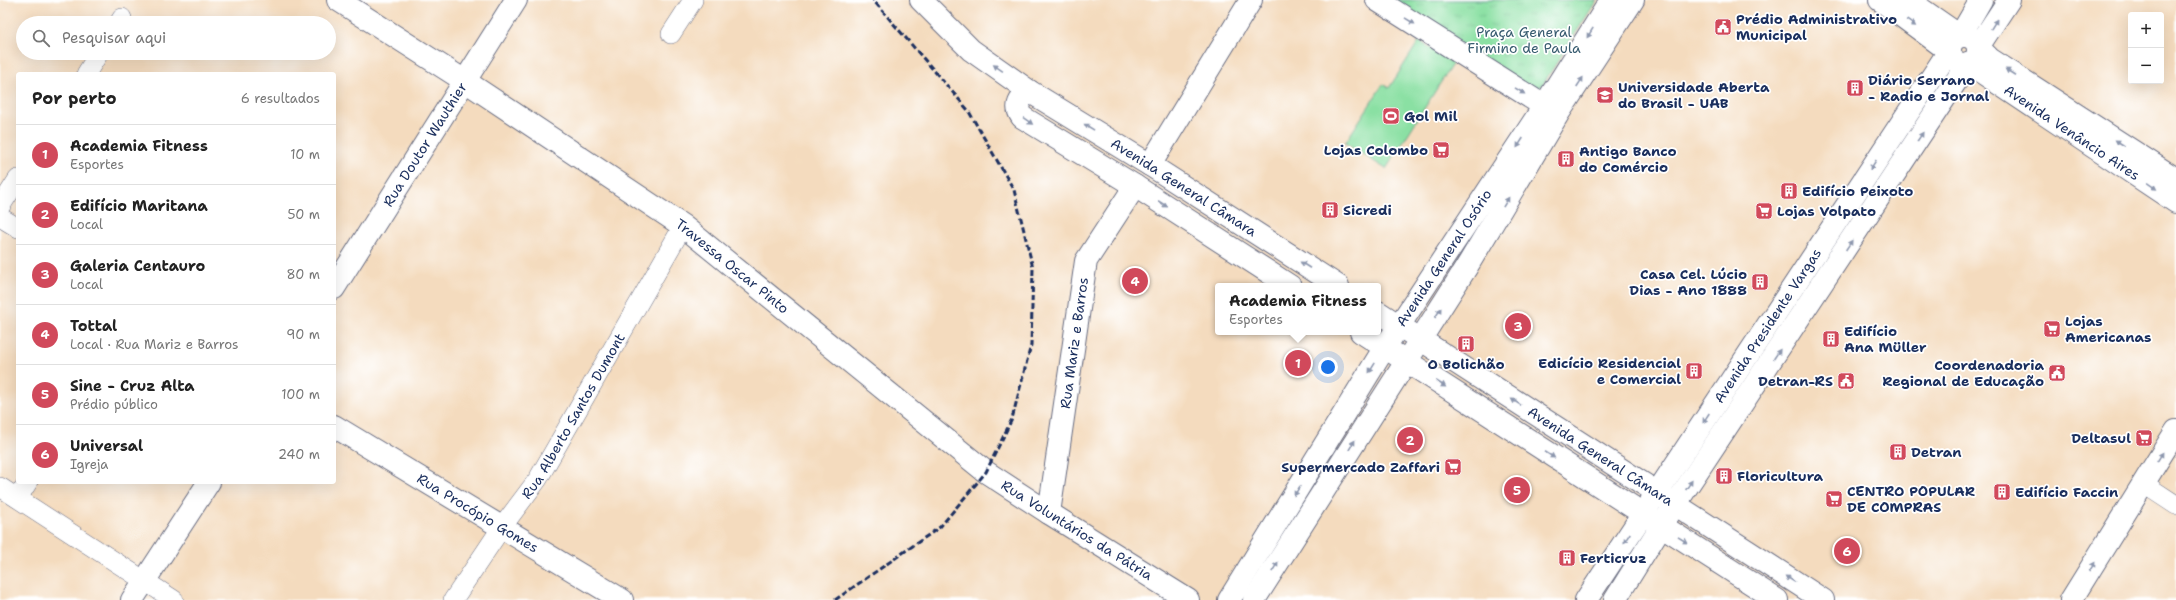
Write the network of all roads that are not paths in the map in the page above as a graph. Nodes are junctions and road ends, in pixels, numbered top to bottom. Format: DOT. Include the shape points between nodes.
graph roads {
  1 [pos="338,0"];
  2 [pos="516,0"];
  3 [pos="693,0"];
  4 [pos="921,0"];
  5 [pos="1251,0"];
  6 [pos="1377,0"];
  7 [pos="1611,0"];
  8 [pos="1633,0"];
  9 [pos="1880,0"];
  10 [pos="1908,0"];
  11 [pos="1981,0"];
  12 [pos="2009,0"];
  13 [pos="671,34"];
  14 [pos="1954,44"];
  15 [pos="1973,55"];
  16 [pos="95,60"];
  17 [pos="87,72"];
  18 [pos="464,81"];
  19 [pos="1029,91"];
  20 [pos="1544,106"];
  21 [pos="1150,165"];
  22 [pos="2176,179"];
  23 [pos="16,182"];
  24 [pos="1135,186"];
  25 [pos="2176,202"];
  26 [pos="0,207"];
  27 [pos="0,216"];
  28 [pos="683,226"];
  29 [pos="16,227"];
  30 [pos="1285,283"];
  31 [pos="1333,283"];
  32 [pos="336,285"];
  33 [pos="1381,314"];
  34 [pos="1400,326"];
  35 [pos="1367,335"];
  36 [pos="1419,340"];
  37 [pos="1385,347"];
  38 [pos="1406,362"];
  39 [pos="336,427"];
  40 [pos="2176,431"];
  41 [pos="986,472"];
  42 [pos="27,484"];
  43 [pos="208,484"];
  44 [pos="2144,484"];
  45 [pos="0,487"];
  46 [pos="1658,492"];
  47 [pos="18,498"];
  48 [pos="1676,505"];
  49 [pos="2176,505"];
  50 [pos="1049,513"];
  51 [pos="1643,514"];
  52 [pos="1661,526"];
  53 [pos="502,527"];
  54 [pos="144,581"];
  55 [pos="132,600"];
  56 [pos="174,600"];
  57 [pos="453,600"];
  58 [pos="622,600"];
  59 [pos="1188,600"];
  60 [pos="1229,600"];
  61 [pos="1254,600"];
  62 [pos="1586,600"];
  63 [pos="1615,600"];
  64 [pos="1777,600"];
  65 [pos="1823,600"];
  66 [pos="2071,600"];
  1 -- 18 [label="main road, Travessa Oscar Pinto"];
  2 -- 18 [label="main road, Rua Doutor Wauthier"];
  3 -- 13 [label="street"];
  19 -- 4 [label="main road, Avenida General Câmara, one-way" via="971,50"];
  5 -- 21 [label="main road"];
  6 -- 20 [label="main road, one-way"];
  7 -- 20 [label="main road, Avenida General Osório, one-way"];
  36 -- 8 [label="main road, Avenida General Osório, one-way" via="1466,268 1558,114"];
  9 -- 14 [label="main road, one-way"];
  10 -- 14 [label="main road"];
  11 -- 14 [label="main road, Avenida Presidente Vargas"];
  15 -- 12 [label="main road, Avenida Presidente Vargas, one-way"];
  14 -- 15 [label="main road" via="1952,58 1958,62"];
  14 -- 46 [label="main road, Avenida Presidente Vargas, one-way"];
  22 -- 15 [label="main road, Avenida Venâncio Aires, one-way" via="1990,59"];
  15 -- 25 [label="main road, Avenida Venâncio Aires, one-way"];
  48 -- 15 [label="main road, Avenida Presidente Vargas, one-way"];
  16 -- 17 [label="street"];
  18 -- 28 [label="main road, Travessa Oscar Pinto"];
  18 -- 32 [label="main road, Rua Doutor Wauthier"];
  21 -- 19 [label="main road, Avenida General Câmara, one-way"];
  19 -- 24 [label="main road, Avenida General Câmara, one-way" via="1019,101 1018,108 1022,117"];
  20 -- 34 [label="main road, Avenida General Osório, one-way"];
  21 -- 24 [label="main road" via="1156,173 1154,183 1145,188"];
  31 -- 21 [label="main road, Avenida General Câmara, one-way"];
  23 -- 26 [label="street"];
  24 -- 30 [label="main road, Avenida General Câmara, one-way"];
  24 -- 50 [label="main road, Rua Mariz e Barros" via="1086,261"];
  27 -- 29 [label="street"];
  28 -- 41 [label="main road, Travessa Oscar Pinto"];
  28 -- 53 [label="street, Rua Alberto Santos Dumont" via="538,479"];
  33 -- 34 [label="main road, Avenida General Câmara"];
  34 -- 36 [label="main road, Avenida General Câmara"];
  34 -- 37 [label="main road, Avenida General Osório"];
  35 -- 37 [label="main road, Avenida General Câmara"];
  36 -- 38 [label="main road, Avenida General Osório"];
  46 -- 36 [label="main road, Avenida General Câmara, one-way"];
  37 -- 38 [label="main road, Avenida General Câmara"];
  37 -- 60 [label="main road, Avenida General Osório, one-way"];
  38 -- 51 [label="main road, Avenida General Câmara, one-way"];
  61 -- 38 [label="main road, Avenida General Osório, one-way"];
  39 -- 53 [label="main road, Rua Procópio Gomes"];
  44 -- 40 [label="main road, one-way"];
  41 -- 50 [label="main road, Rua Voluntários da Pátria"];
  42 -- 47 [label="street"];
  43 -- 54 [label="main road"];
  44 -- 49 [label="street"];
  66 -- 44 [label="main road, one-way"];
  45 -- 47 [label="street"];
  46 -- 48 [label="main road, Avenida General Câmara"];
  46 -- 51 [label="main road, Avenida Presidente Vargas"];
  47 -- 54 [label="street"];
  48 -- 52 [label="main road, Avenida Presidente Vargas"];
  65 -- 48 [label="main road, Avenida General Câmara, one-way"];
  50 -- 59 [label="main road, Rua Voluntários da Pátria"];
  51 -- 52 [label="main road, Avenida General Câmara"];
  51 -- 62 [label="main road, Avenida Presidente Vargas, one-way"];
  52 -- 63 [label="main road, Avenida Presidente Vargas"];
  52 -- 64 [label="main road, Avenida General Câmara, one-way"];
  53 -- 57 [label="street, Rua Alberto Santos Dumont"];
  53 -- 58 [label="main road, Rua Procópio Gomes"];
  54 -- 55 [label="main road"];
  54 -- 56 [label="street"];
}
